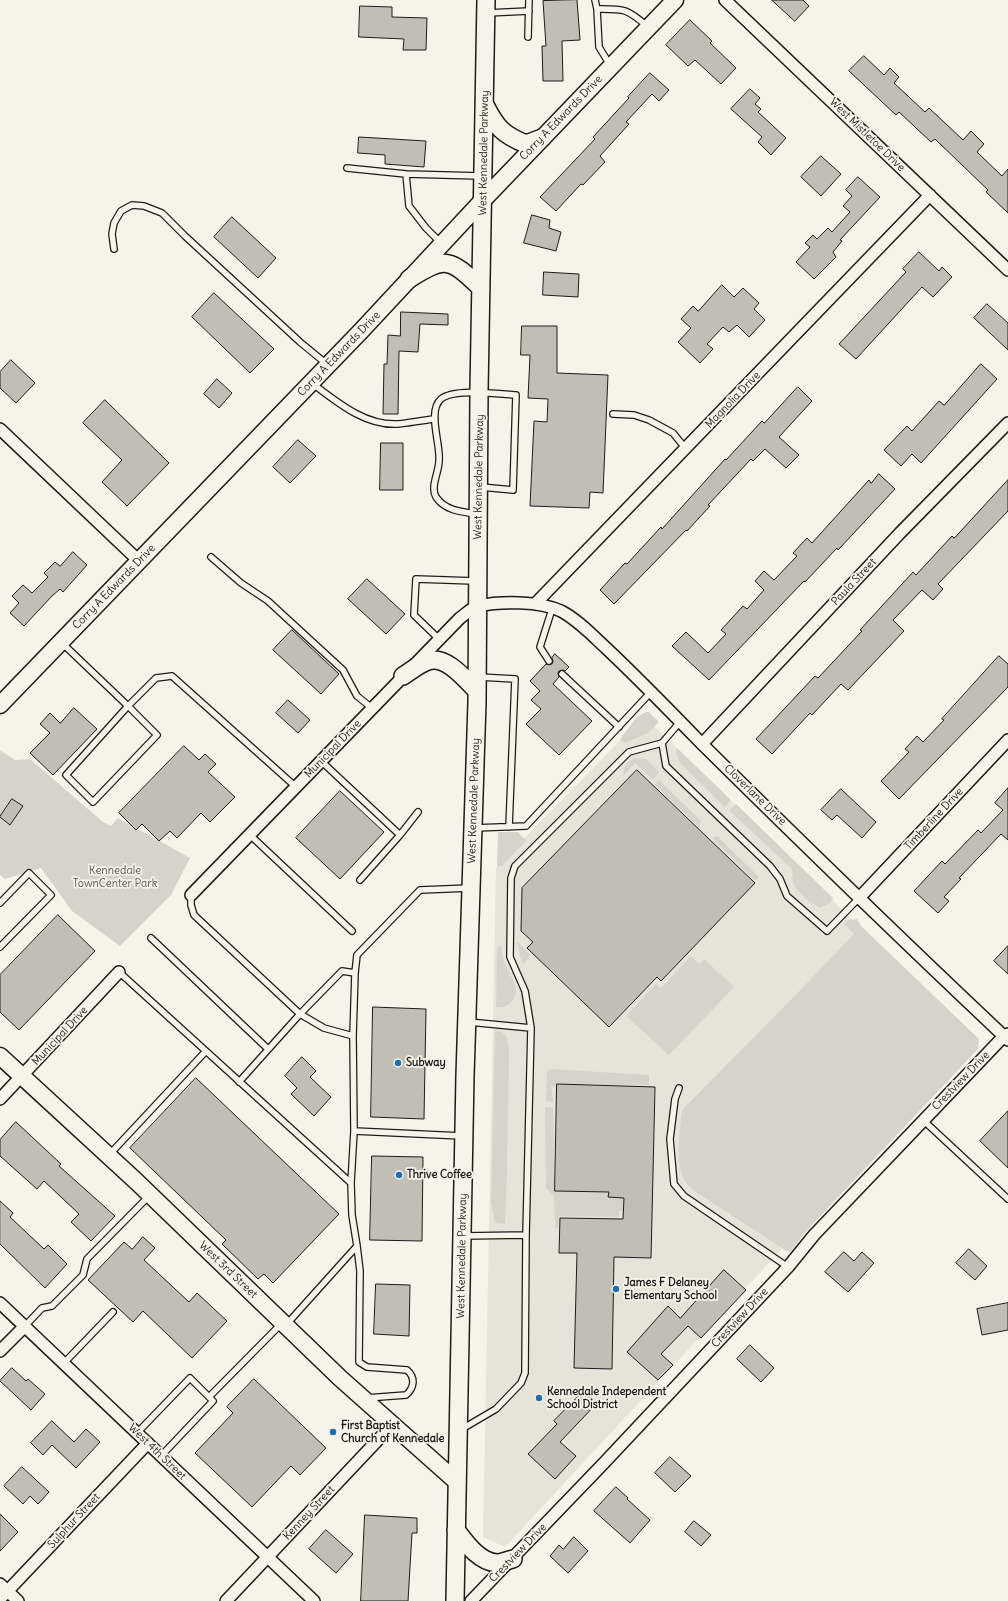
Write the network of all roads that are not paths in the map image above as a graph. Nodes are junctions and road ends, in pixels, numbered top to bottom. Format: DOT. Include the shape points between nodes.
graph roads {
  1 [pos="529,0"];
  2 [pos="595,0"];
  3 [pos="675,0"];
  4 [pos="725,0"];
  5 [pos="486,7"];
  6 [pos="597,9"];
  7 [pos="529,11"];
  8 [pos="649,28"];
  9 [pos="528,37"];
  10 [pos="611,67"];
  11 [pos="484,104"];
  12 [pos="542,138"];
  13 [pos="347,168"];
  14 [pos="406,174"];
  15 [pos="484,176"];
  16 [pos="930,195"];
  17 [pos="483,200"];
  18 [pos="442,244"];
  19 [pos="114,249"];
  20 [pos="1008,270"];
  21 [pos="410,279"];
  22 [pos="482,288"];
  23 [pos="328,365"];
  24 [pos="311,383"];
  25 [pos="479,391"];
  26 [pos="613,414"];
  27 [pos="435,419"];
  28 [pos="1008,424"];
  29 [pos="0,428"];
  30 [pos="686,449"];
  31 [pos="478,487"];
  32 [pos="478,514"];
  33 [pos="211,557"];
  34 [pos="139,561"];
  35 [pos="478,581"];
  36 [pos="535,604"];
  37 [pos="478,606"];
  38 [pos="552,609"];
  39 [pos="439,639"];
  40 [pos="61,642"];
  41 [pos="549,661"];
  42 [pos="562,674"];
  43 [pos="403,676"];
  44 [pos="477,684"];
  45 [pos="651,692"];
  46 [pos="0,705"];
  47 [pos="128,706"];
  48 [pos="372,708"];
  49 [pos="680,722"];
  50 [pos="619,727"];
  51 [pos="1008,740"];
  52 [pos="662,743"];
  53 [pos="702,744"];
  54 [pos="321,761"];
  55 [pos="296,787"];
  56 [pos="418,812"];
  57 [pos="509,827"];
  58 [pos="473,829"];
  59 [pos="250,835"];
  60 [pos="400,835"];
  61 [pos="360,880"];
  62 [pos="471,888"];
  63 [pos="191,895"];
  64 [pos="860,897"];
  65 [pos="0,903"];
  66 [pos="352,931"];
  67 [pos="151,938"];
  68 [pos="0,948"];
  69 [pos="119,972"];
  70 [pos="355,973"];
  71 [pos="300,1014"];
  72 [pos="467,1021"];
  73 [pos="532,1028"];
  74 [pos="353,1036"];
  75 [pos="1007,1037"];
  76 [pos="268,1049"];
  77 [pos="206,1051"];
  78 [pos="0,1056"];
  79 [pos="22,1076"];
  80 [pos="239,1082"];
  81 [pos="679,1088"];
  82 [pos="0,1099"];
  83 [pos="923,1120"];
  84 [pos="354,1131"];
  85 [pos="464,1136"];
  86 [pos="108,1156"];
  87 [pos="351,1182"];
  88 [pos="150,1195"];
  89 [pos="1008,1199"];
  90 [pos="526,1235"];
  91 [pos="462,1236"];
  92 [pos="357,1246"];
  93 [pos="788,1267"];
  94 [pos="0,1303"];
  95 [pos="113,1312"];
  96 [pos="284,1324"];
  97 [pos="25,1326"];
  98 [pos="0,1351"];
  99 [pos="64,1363"];
  100 [pos="209,1397"];
  101 [pos="362,1398"];
  102 [pos="392,1424"];
  103 [pos="458,1432"];
  104 [pos="137,1433"];
  105 [pos="148,1443"];
  106 [pos="161,1456"];
  107 [pos="457,1482"];
  108 [pos="456,1530"];
  109 [pos="268,1557"];
  110 [pos="513,1559"];
  111 [pos="2,1591"];
  112 [pos="18,1601"];
  113 [pos="226,1601"];
  114 [pos="314,1601"];
  115 [pos="455,1601"];
  116 [pos="471,1601"];
  1 -- 7 [label="lane"];
  2 -- 6 [label="lane"];
  3 -- 8 [label="street, Corry A Edwards Drive"];
  4 -- 16 [label="street, West Mistletoe Drive"];
  5 -- 7 [label="lane"];
  5 -- 11 [label="main road, West Kennedale Parkway"];
  6 -- 8 [label="lane" via="620,8 632,13"];
  6 -- 10 [label="lane" via="598,47"];
  7 -- 9 [label="lane"];
  8 -- 10 [label="street, Corry A Edwards Drive"];
  10 -- 12 [label="street, Corry A Edwards Drive"];
  11 -- 12 [label="main road" via="494,122 510,138 526,144"];
  11 -- 15 [label="main road, West Kennedale Parkway"];
  12 -- 17 [label="street, Corry A Edwards Drive"];
  13 -- 14 [label="lane"];
  14 -- 15 [label="lane"];
  14 -- 18 [label="lane" via="409,206"];
  15 -- 17 [label="main road, West Kennedale Parkway"];
  16 -- 20 [label="street, West Mistletoe Drive"];
  16 -- 30 [label="street, Magnolia Drive"];
  17 -- 18 [label="street, Corry A Edwards Drive"];
  17 -- 22 [label="main road, West Kennedale Parkway"];
  18 -- 21 [label="street, Corry A Edwards Drive"];
  19 -- 23 [label="lane" via="114,223 121,211 132,205 144,206 162,213"];
  21 -- 22 [label="main road" via="429,267 445,262 459,267"];
  21 -- 23 [label="street, Corry A Edwards Drive"];
  22 -- 25 [label="main road, West Kennedale Parkway"];
  23 -- 24 [label="street, Corry A Edwards Drive"];
  24 -- 27 [label="lane" via="340,404 368,419 396,424"];
  24 -- 34 [label="street, Corry A Edwards Drive"];
  25 -- 27 [label="lane" via="441,399 437,403"];
  25 -- 31 [label="main road, West Kennedale Parkway"];
  25 -- 31 [label="lane" via="516,395 513,490"];
  26 -- 30 [label="lane" via="634,415 649,420 673,433"];
  27 -- 32 [label="lane" via="440,461 434,492 436,498 454,510"];
  28 -- 53 [label="street, Paula Street" via="900,534"];
  29 -- 34 [label="street"];
  30 -- 36 [label="street, Magnolia Drive"];
  31 -- 32 [label="main road, West Kennedale Parkway"];
  32 -- 35 [label="main road, West Kennedale Parkway"];
  33 -- 48 [label="lane" via="241,583 268,601 343,670 356,696"];
  34 -- 40 [label="street, Corry A Edwards Drive"];
  35 -- 37 [label="main road, West Kennedale Parkway"];
  35 -- 39 [label="lane" via="416,579 414,615"];
  36 -- 37 [label="street, Cloverlane Drive" via="509,602"];
  36 -- 38 [label="street, Cloverlane Drive"];
  37 -- 39 [label="street, Municipal Drive" via="460,618"];
  37 -- 44 [label="main road, West Kennedale Parkway"];
  38 -- 41 [label="lane" via="540,647"];
  38 -- 45 [label="street, Cloverlane Drive" via="581,624"];
  39 -- 43 [label="street, Municipal Drive"];
  40 -- 46 [label="street, Corry A Edwards Drive"];
  40 -- 47 [label="lane"];
  42 -- 50 [label="lane"];
  43 -- 44 [label="main road" via="428,661 443,662"];
  43 -- 48 [label="street, Municipal Drive"];
  44 -- 57 [label="lane" via="515,679"];
  44 -- 58 [label="main road, West Kennedale Parkway"];
  45 -- 49 [label="street, Cloverlane Drive"];
  45 -- 50 [label="lane"];
  47 -- 47 [label="lane" via="157,735 94,802 66,775"];
  47 -- 55 [label="lane" via="156,678 172,676"];
  48 -- 54 [label="street, Municipal Drive"];
  49 -- 52 [label="lane"];
  49 -- 53 [label="street, Cloverlane Drive"];
  50 -- 57 [label="lane" via="526,826"];
  51 -- 64 [label="street, Timberline Drive"];
  52 -- 64 [label="lane" via="666,766 770,866 788,896 827,931"];
  52 -- 73 [label="lane" via="629,752 515,866 511,878 510,957 525,991"];
  53 -- 64 [label="street, Cloverlane Drive"];
  54 -- 55 [label="street, Municipal Drive"];
  54 -- 60 [label="lane"];
  55 -- 59 [label="street, Municipal Drive"];
  56 -- 60 [label="lane"];
  57 -- 58 [label="lane"];
  58 -- 62 [label="main road, West Kennedale Parkway"];
  59 -- 63 [label="street, Municipal Drive"];
  59 -- 66 [label="lane"];
  60 -- 61 [label="lane"];
  62 -- 70 [label="lane" via="420,890 358,955"];
  62 -- 72 [label="main road, West Kennedale Parkway"];
  63 -- 71 [label="lane" via="190,905 194,915"];
  64 -- 75 [label="street, Cloverlane Drive"];
  65 -- 68 [label="lane" via="29,873 51,895"];
  67 -- 76 [label="lane"];
  69 -- 77 [label="lane"];
  69 -- 79 [label="street, Municipal Drive"];
  70 -- 71 [label="lane" via="342,971"];
  70 -- 74 [label="lane"];
  71 -- 74 [label="lane" via="324,1028"];
  71 -- 76 [label="lane"];
  72 -- 73 [label="lane"];
  72 -- 85 [label="main road, West Kennedale Parkway"];
  73 -- 90 [label="lane"];
  74 -- 84 [label="lane"];
  75 -- 83 [label="street, Crestview Drive"];
  76 -- 80 [label="lane"];
  77 -- 80 [label="lane"];
  77 -- 86 [label="lane"];
  78 -- 79 [label="street, West 3rd Street"];
  79 -- 82 [label="street, Municipal Drive"];
  79 -- 86 [label="street, West 3rd Street"];
  80 -- 87 [label="lane"];
  81 -- 93 [label="lane" via="675,1099 670,1140 674,1184 684,1196"];
  83 -- 89 [label="lane"];
  83 -- 93 [label="street, Crestview Drive" via="814,1235"];
  84 -- 85 [label="lane"];
  84 -- 87 [label="lane"];
  85 -- 91 [label="main road, West Kennedale Parkway"];
  86 -- 88 [label="street, West 3rd Street"];
  87 -- 92 [label="lane" via="352,1215"];
  88 -- 96 [label="street, West 3rd Street"];
  88 -- 97 [label="lane" via="87,1259 83,1275 52,1306 42,1308"];
  90 -- 91 [label="lane"];
  90 -- 103 [label="lane" via="526,1373 521,1383 496,1410"];
  91 -- 103 [label="main road, West Kennedale Parkway"];
  92 -- 96 [label="lane"];
  92 -- 101 [label="lane" via="360,1271 359,1362 366,1367 407,1370 412,1374 414,1382 406,1395"];
  93 -- 110 [label="street, Crestview Drive"];
  94 -- 97 [label="street, West 4th Street"];
  95 -- 99 [label="lane"];
  96 -- 100 [label="lane"];
  96 -- 101 [label="street, West 3rd Street"];
  97 -- 98 [label="street"];
  97 -- 99 [label="street, West 4th Street"];
  99 -- 104 [label="street, West 4th Street"];
  100 -- 104 [label="lane" via="190,1378"];
  100 -- 106 [label="lane" via="213,1401"];
  101 -- 102 [label="street, West 3rd Street"];
  102 -- 107 [label="street, West 3rd Street"];
  102 -- 109 [label="street, Kenney Street"];
  103 -- 107 [label="main road, West Kennedale Parkway"];
  104 -- 105 [label="street, West 4th Street"];
  105 -- 106 [label="street, West 4th Street"];
  105 -- 111 [label="street, Sulphur Street"];
  106 -- 109 [label="street, West 4th Street"];
  107 -- 108 [label="main road, West Kennedale Parkway"];
  108 -- 110 [label="main road" via="469,1547 485,1559 498,1563"];
  108 -- 115 [label="main road, West Kennedale Parkway"];
  109 -- 113 [label="street, Kenney Street"];
  109 -- 114 [label="street, West 4th Street"];
  110 -- 116 [label="street, Crestview Drive"];
  111 -- 112 [label="street"];
}
